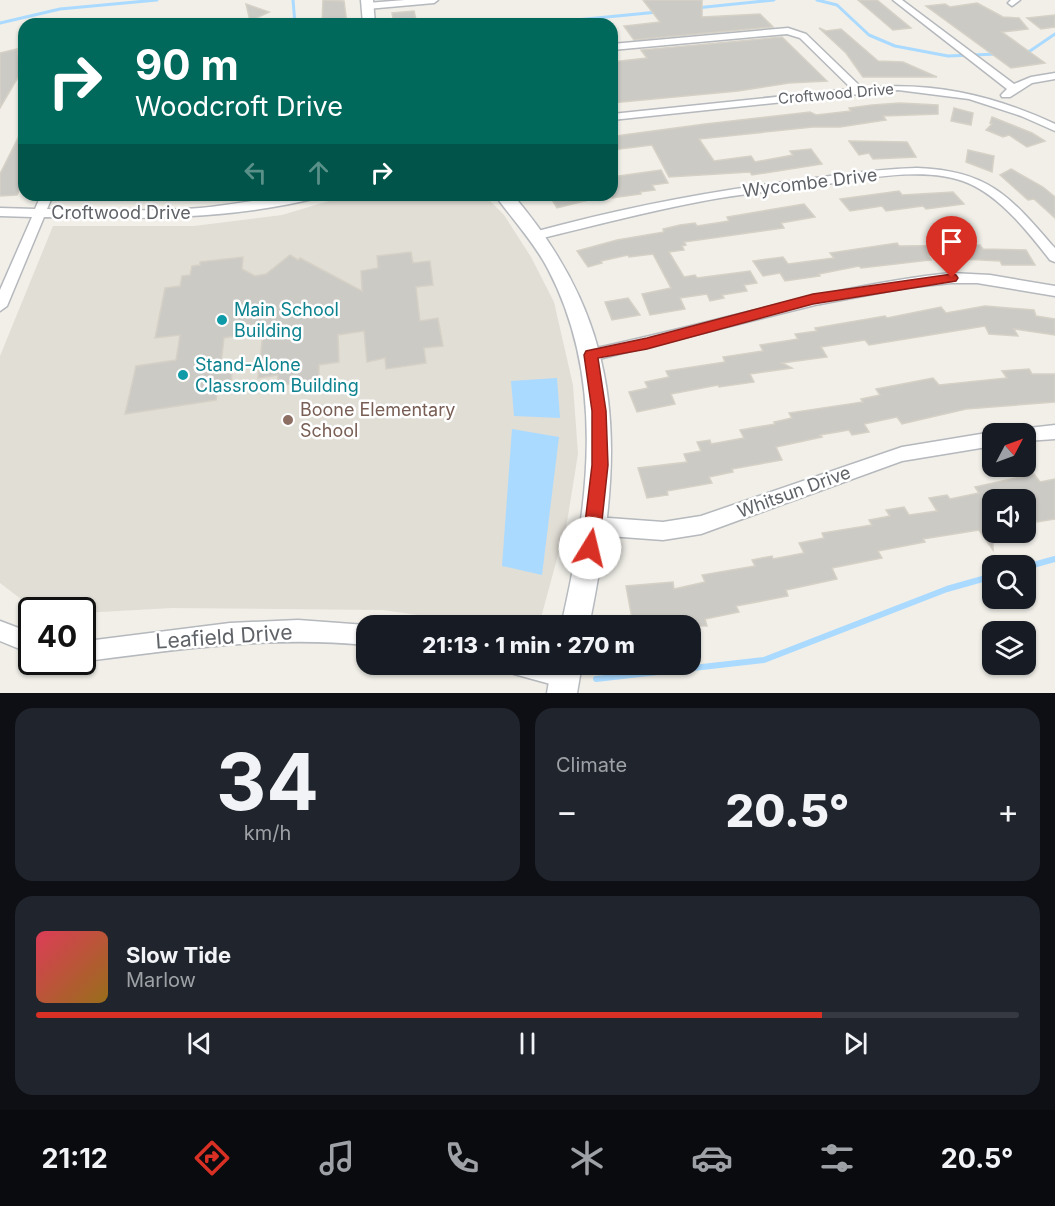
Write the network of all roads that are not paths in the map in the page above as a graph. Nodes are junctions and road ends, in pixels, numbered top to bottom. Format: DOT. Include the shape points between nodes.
graph roads {
  1 [pos="434,0"];
  2 [pos="897,0"];
  3 [pos="367,3"];
  4 [pos="368,18"];
  5 [pos="618,46"];
  6 [pos="1055,76"];
  7 [pos="1012,88"];
  8 [pos="859,90"];
  9 [pos="997,104"];
  10 [pos="618,116"];
  11 [pos="1055,128"];
  12 [pos="45,201"];
  13 [pos="264,201"];
  14 [pos="509,201"];
  15 [pos="0,212"];
  16 [pos="40,213"];
  17 [pos="539,235"];
  18 [pos="1055,257"];
  19 [pos="1055,291"];
  20 [pos="0,306"];
  21 [pos="591,355"];
  22 [pos="1055,432"];
  23 [pos="1036,433"];
  24 [pos="982,441"];
  25 [pos="595,526"];
  26 [pos="577,615"];
  27 [pos="0,631"];
  28 [pos="356,634"];
  29 [pos="18,638"];
  30 [pos="96,650"];
  1 -- 3 [label="street"];
  2 -- 7 [label="street"];
  3 -- 4 [label="street"];
  5 -- 8 [label="street" via="788,31 803,36"];
  6 -- 7 [label="street"];
  7 -- 9 [label="street"];
  8 -- 9 [label="street, Croftwood Drive" via="920,88"];
  8 -- 10 [label="street, Croftwood Drive"];
  9 -- 11 [label="street, Croftwood Drive"];
  12 -- 16 [label="street"];
  13 -- 16 [label="street, Croftwood Drive" via="203,213"];
  14 -- 17 [label="street"];
  15 -- 16 [label="street, Croftwood Drive"];
  16 -- 20 [label="street"];
  17 -- 18 [label="street, Wycombe Drive" via="721,194 865,175 943,173 988,189"];
  17 -- 21 [label="street" via="570,290"];
  19 -- 21 [label="street" via="987,279 952,278 813,299 647,344"];
  21 -- 25 [label="street" via="599,411"];
  22 -- 23 [label="street"];
  24 -- 25 [label="street, Whitsun Drive" via="902,454 701,525 663,531"];
  25 -- 26 [label="street"];
  27 -- 29 [label="street"];
  28 -- 30 [label="street, Leafield Drive" via="277,630"];
}
